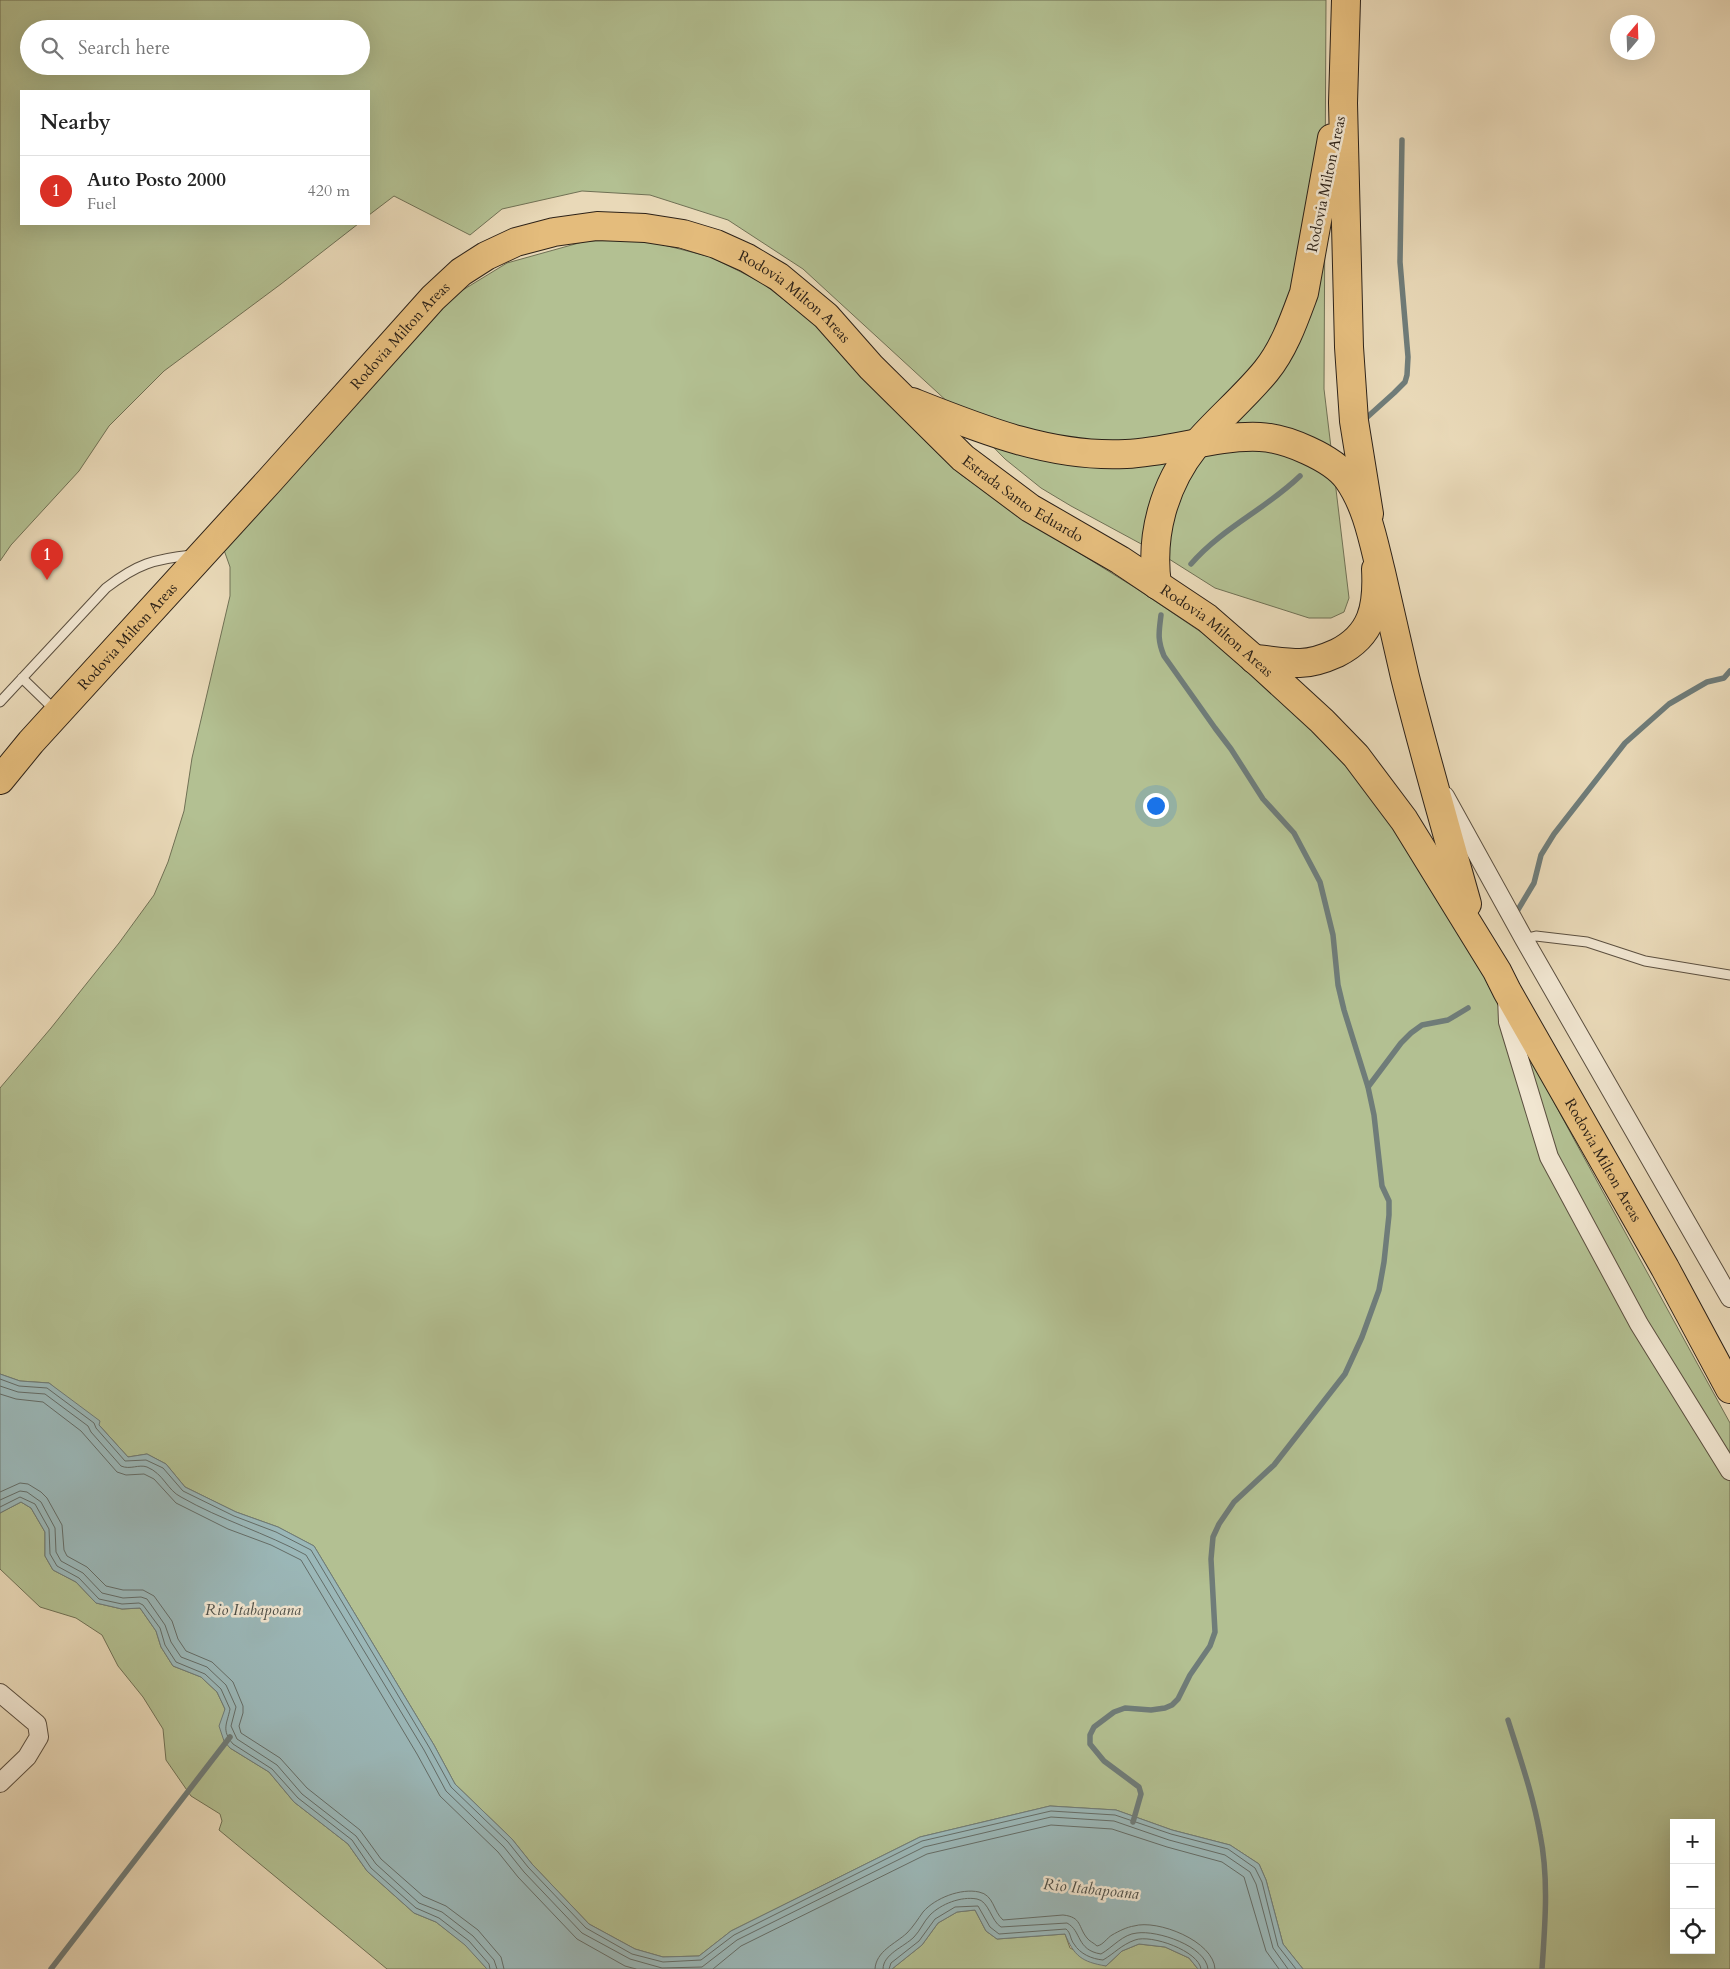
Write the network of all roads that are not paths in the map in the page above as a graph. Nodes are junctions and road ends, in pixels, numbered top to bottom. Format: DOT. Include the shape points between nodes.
graph roads {
  1 [pos="1346,0"];
  2 [pos="1343,104"];
  3 [pos="902,398"];
  4 [pos="1196,445"];
  5 [pos="1375,544"];
  6 [pos="202,554"];
  7 [pos="1157,585"];
  8 [pos="1254,659"];
  9 [pos="22,678"];
  10 [pos="0,702"];
  11 [pos="57,712"];
  12 [pos="1430,769"];
  13 [pos="0,780"];
  14 [pos="1475,934"];
  15 [pos="1524,940"];
  16 [pos="1730,975"];
  17 [pos="1507,991"];
  18 [pos="1730,1298"];
  19 [pos="1730,1389"];
  20 [pos="1730,1471"];
  21 [pos="0,1693"];
  22 [pos="0,1783"];
  1 -- 2 [label="main road"];
  2 -- 4 [label="main road, Rodovia Milton Areas" via="1332,141 1304,293 1287,337 1267,370"];
  2 -- 5 [label="main road, Rodovia Milton Areas" via="1350,375 1356,438"];
  3 -- 4 [label="main road" via="984,430 1085,454 1126,454"];
  3 -- 6 [label="main road, Rodovia Milton Areas" via="813,304 779,277 747,258 683,234 645,228 597,226 554,232 516,242 461,272 433,298"];
  3 -- 7 [label="main road, Estrada Santo Eduardo" via="963,458 1030,508"];
  4 -- 5 [label="main road" via="1223,439 1262,437 1311,451 1346,476 1360,497"];
  4 -- 7 [label="main road, Rodovia Milton Areas" via="1170,486 1161,512 1154,564"];
  5 -- 8 [label="main road" via="1377,588 1371,621 1354,643 1326,658 1302,663"];
  5 -- 12 [label="main road, Rodovia Milton Areas"];
  6 -- 9 [label="lane" via="144,563 124,574 106,588"];
  6 -- 11 [label="main road, Rodovia Milton Areas"];
  7 -- 8 [label="main road, Rodovia Milton Areas" via="1206,618"];
  8 -- 14 [label="main road, Rodovia Milton Areas" via="1356,756 1404,820"];
  9 -- 10 [label="lane"];
  9 -- 11 [label="lane"];
  11 -- 13 [label="main road, Rodovia Milton Areas"];
  12 -- 14 [label="main road, Rodovia Milton Areas"];
  12 -- 15 [label="street"];
  14 -- 17 [label="main road, Rodovia Milton Areas"];
  15 -- 16 [label="lane" via="1536,936 1588,942 1645,961"];
  15 -- 18 [label="street"];
  17 -- 19 [label="main road, Rodovia Milton Areas"];
  17 -- 20 [label="street" via="1508,1022 1549,1157 1639,1324"];
  21 -- 22 [label="street" via="37,1724 39,1737 27,1757"];
}
